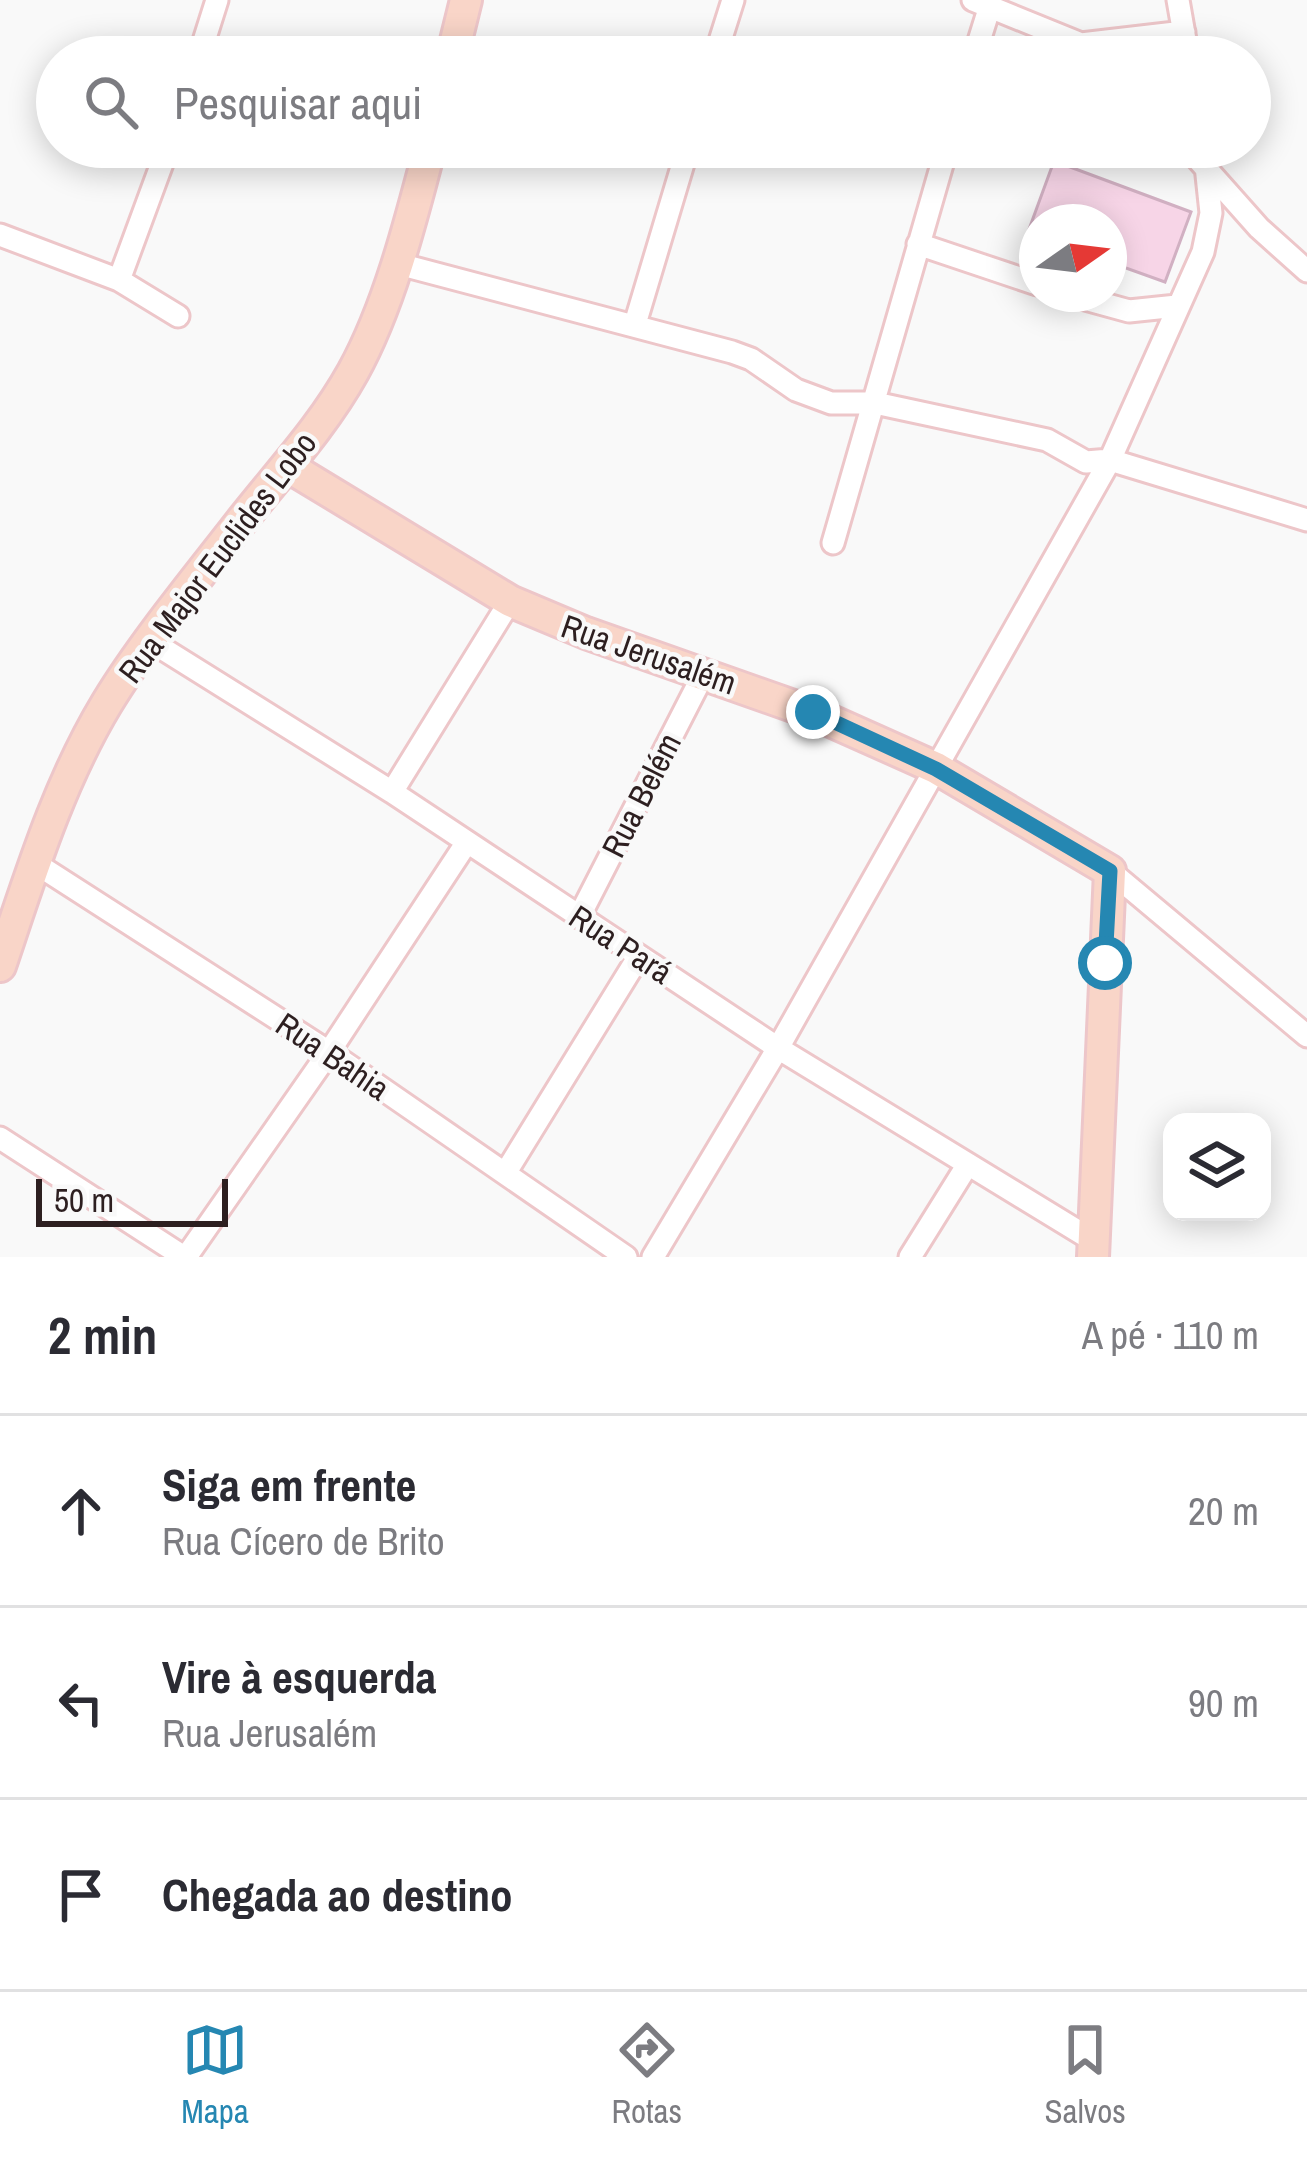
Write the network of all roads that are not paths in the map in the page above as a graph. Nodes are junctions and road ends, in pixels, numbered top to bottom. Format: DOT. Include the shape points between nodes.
graph roads {
  1 [pos="217,0"];
  2 [pos="466,0"];
  3 [pos="733,0"];
  4 [pos="1178,0"];
  5 [pos="982,3"];
  6 [pos="1184,32"];
  7 [pos="206,36"];
  8 [pos="457,36"];
  9 [pos="722,36"];
  10 [pos="977,36"];
  11 [pos="1056,36"];
  12 [pos="1164,36"];
  13 [pos="1185,36"];
  14 [pos="160,168"];
  15 [pos="424,168"];
  16 [pos="682,168"];
  17 [pos="941,168"];
  18 [pos="1206,168"];
  19 [pos="1213,168"];
  20 [pos="0,235"];
  21 [pos="918,244"];
  22 [pos="395,263"];
  23 [pos="1307,271"];
  24 [pos="1019,278"];
  25 [pos="119,280"];
  26 [pos="1178,306"];
  27 [pos="1127,310"];
  28 [pos="178,316"];
  29 [pos="635,324"];
  30 [pos="875,404"];
  31 [pos="1110,460"];
  32 [pos="289,467"];
  33 [pos="1307,520"];
  34 [pos="833,543"];
  35 [pos="510,601"];
  36 [pos="152,641"];
  37 [pos="704,673"];
  38 [pos="936,769"];
  39 [pos="392,792"];
  40 [pos="467,842"];
  41 [pos="35,863"];
  42 [pos="1110,871"];
  43 [pos="579,917"];
  44 [pos="639,956"];
  45 [pos="0,966"];
  46 [pos="1307,1036"];
  47 [pos="778,1048"];
  48 [pos="329,1052"];
  49 [pos="0,1138"];
  50 [pos="968,1164"];
  51 [pos="506,1172"];
  52 [pos="1094,1249"];
  53 [pos="185,1257"];
  54 [pos="626,1257"];
  55 [pos="653,1257"];
  56 [pos="910,1257"];
  1 -- 7 [label="street"];
  2 -- 8 [label="street"];
  3 -- 9 [label="street"];
  4 -- 6 [label="street"];
  5 -- 10 [label="street"];
  5 -- 11 [label="street"];
  6 -- 12 [label="street"];
  6 -- 13 [label="street"];
  14 -- 25 [label="street"];
  15 -- 22 [label="street, Rua Major Euclides Lobo"];
  16 -- 29 [label="street"];
  17 -- 21 [label="street"];
  18 -- 26 [label="street" via="1209,231"];
  19 -- 23 [label="street" via="1259,228"];
  20 -- 25 [label="street"];
  21 -- 24 [label="street"];
  21 -- 30 [label="street"];
  22 -- 29 [label="street"];
  22 -- 32 [label="street, Rua Major Euclides Lobo" via="352,375"];
  25 -- 28 [label="street"];
  26 -- 27 [label="street"];
  26 -- 31 [label="street"];
  29 -- 30 [label="street" via="751,358 813,397"];
  30 -- 31 [label="street" via="1047,440 1086,462"];
  30 -- 34 [label="street"];
  31 -- 33 [label="street"];
  31 -- 38 [label="street"];
  32 -- 35 [label="street, Rua Jerusalém"];
  32 -- 36 [label="street, Rua Major Euclides Lobo"];
  35 -- 37 [label="street, Rua Jerusalém"];
  35 -- 39 [label="street"];
  36 -- 39 [label="street, Rua Pará"];
  36 -- 41 [label="street, Rua Major Euclides Lobo" via="89,735"];
  37 -- 38 [label="street, Rua Jerusalém"];
  37 -- 43 [label="street, Rua Belém"];
  38 -- 42 [label="street, Rua Jerusalém"];
  38 -- 47 [label="street"];
  39 -- 40 [label="street, Rua Pará"];
  40 -- 43 [label="street, Rua Pará"];
  40 -- 48 [label="street"];
  41 -- 45 [label="street, Rua Major Euclides Lobo"];
  41 -- 48 [label="street, Rua Bahia"];
  42 -- 46 [label="street, Rua Jerusalém"];
  42 -- 52 [label="street"];
  43 -- 44 [label="street, Rua Pará"];
  44 -- 47 [label="street, Rua Pará"];
  44 -- 51 [label="street"];
  47 -- 50 [label="street, Rua Pará"];
  47 -- 55 [label="street"];
  48 -- 51 [label="street, Rua Bahia"];
  48 -- 53 [label="street"];
  49 -- 53 [label="street"];
  50 -- 52 [label="street, Rua Pará"];
  50 -- 56 [label="street"];
  51 -- 54 [label="street, Rua Bahia"];
}
